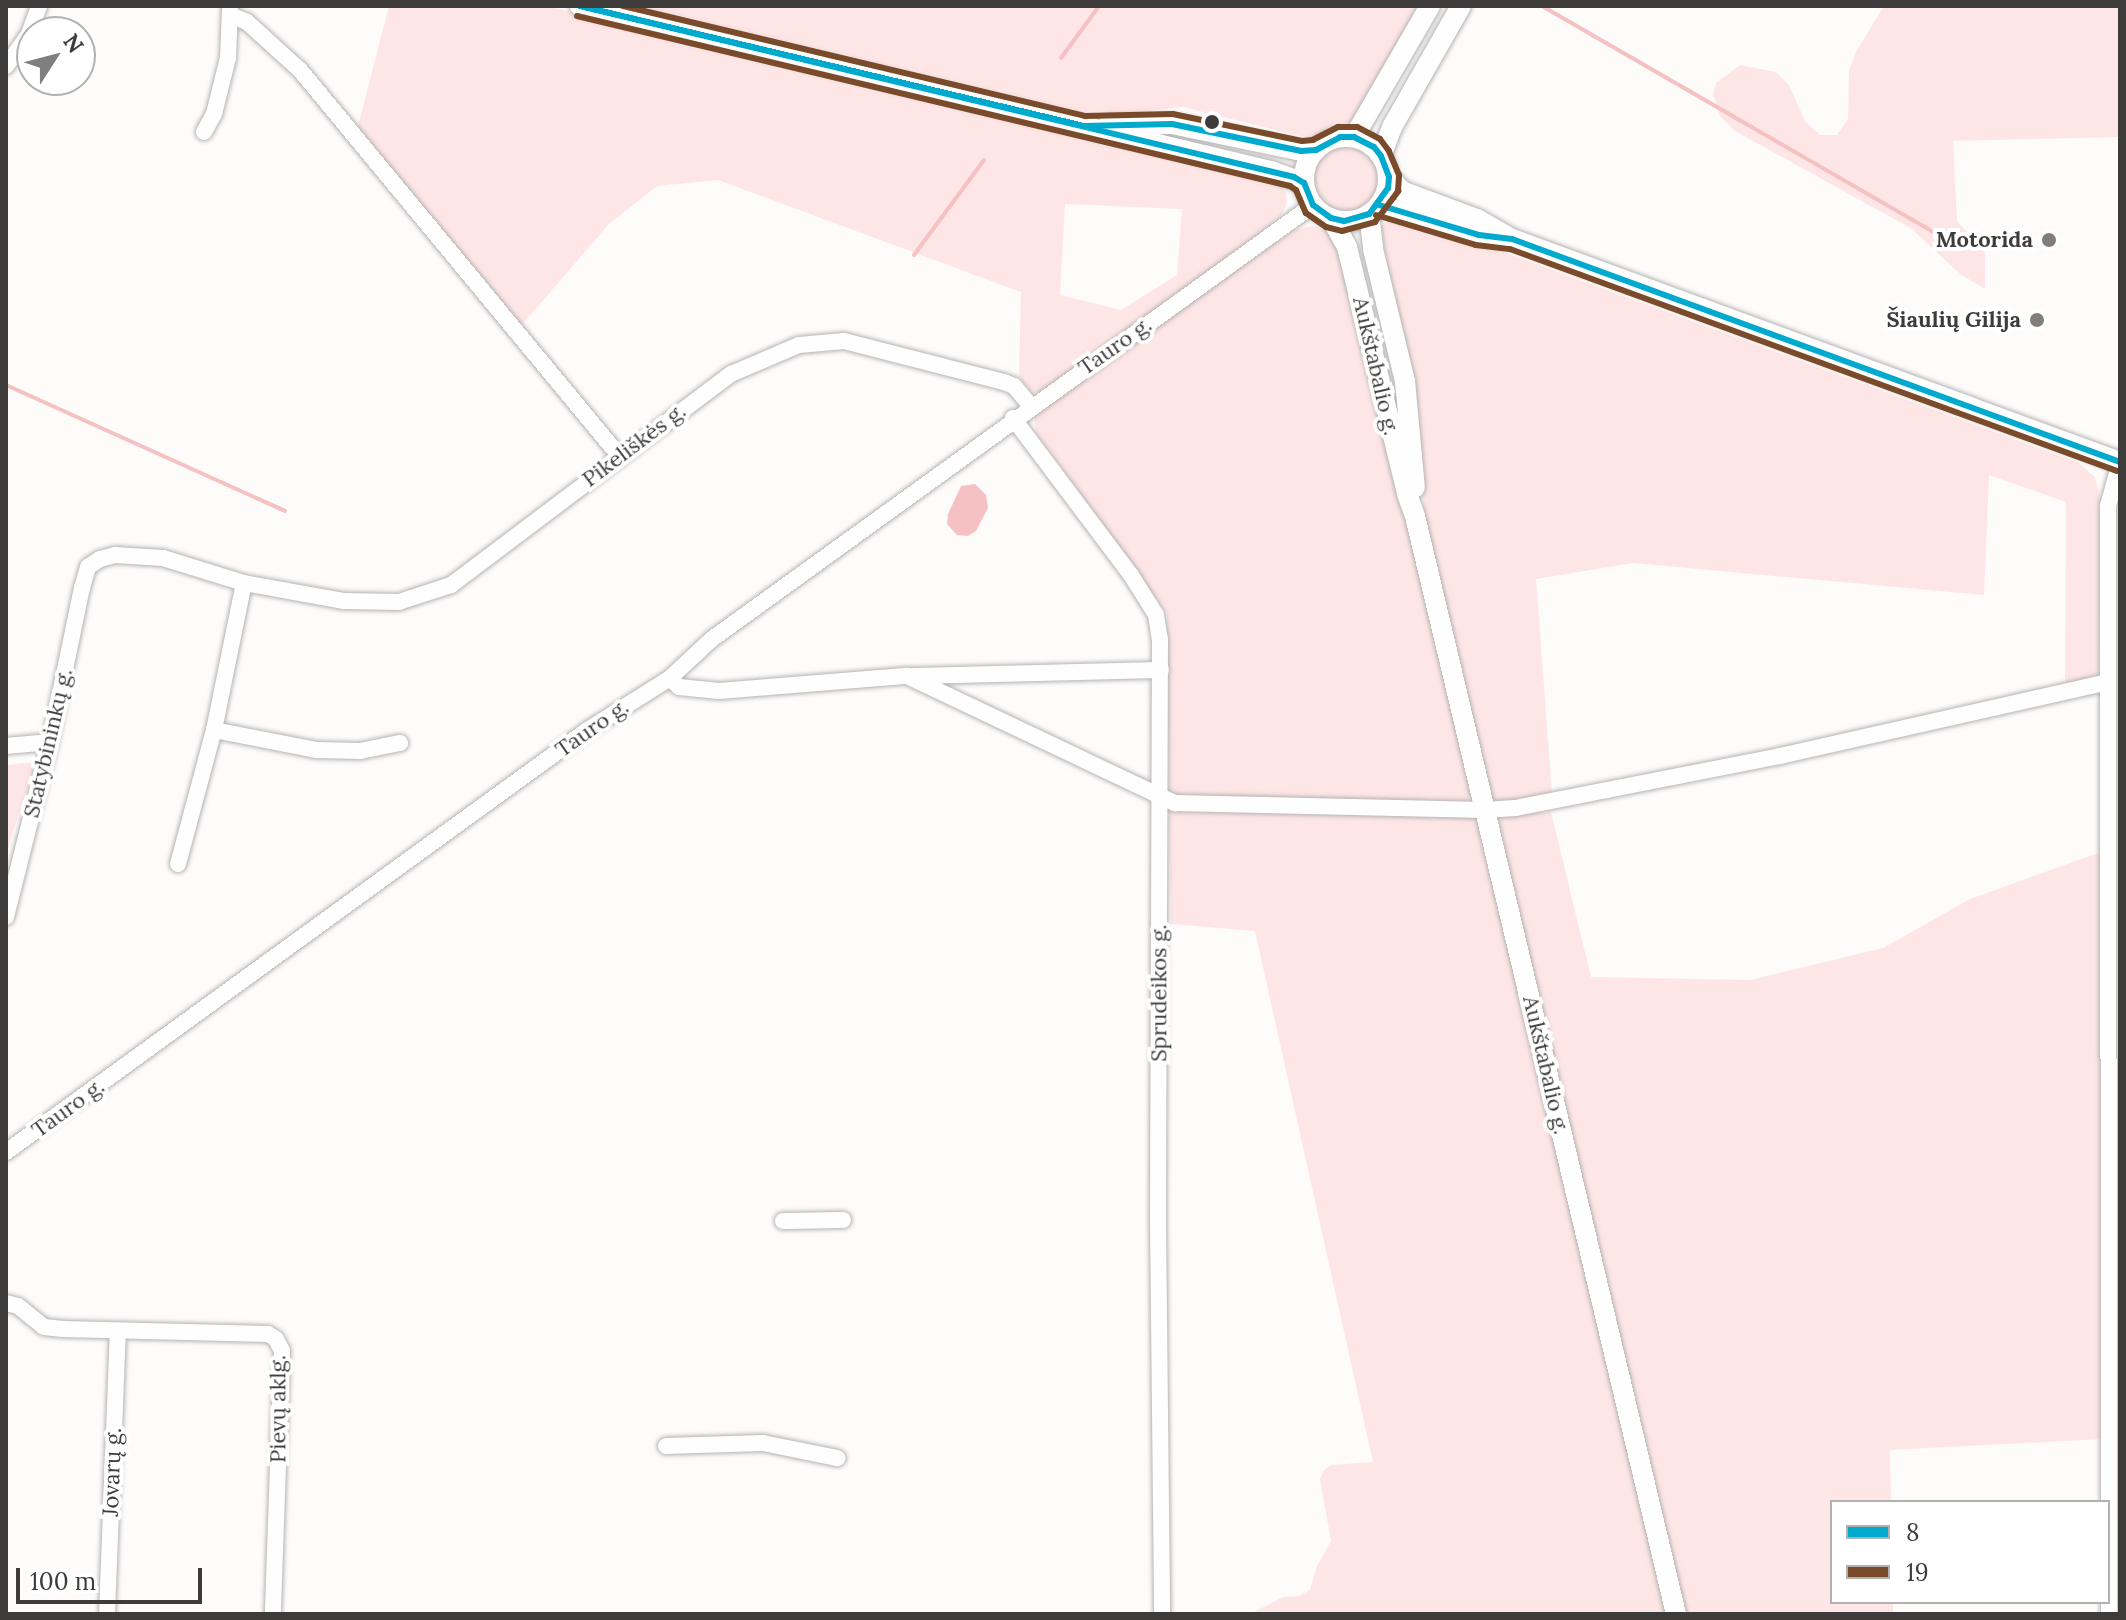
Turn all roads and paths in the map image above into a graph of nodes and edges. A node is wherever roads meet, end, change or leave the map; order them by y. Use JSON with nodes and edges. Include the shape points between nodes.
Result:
{"nodes":[{"id":1,"x":39,"y":6,"type":"edge"},
{"id":2,"x":580,"y":6,"type":"edge"},
{"id":3,"x":1430,"y":6,"type":"edge"},
{"id":4,"x":1461,"y":6,"type":"edge"},
{"id":5,"x":230,"y":10,"type":"edge"},
{"id":6,"x":6,"y":66,"type":"edge"},
{"id":7,"x":1084,"y":126,"type":"junction"},
{"id":8,"x":204,"y":132,"type":"dead end"},
{"id":9,"x":1354,"y":137,"type":"junction"},
{"id":10,"x":1316,"y":150,"type":"junction"},
{"id":11,"x":1381,"y":156,"type":"junction"},
{"id":12,"x":1389,"y":177,"type":"junction"},
{"id":13,"x":1304,"y":183,"type":"junction"},
{"id":14,"x":1313,"y":205,"type":"junction"},
{"id":15,"x":1374,"y":209,"type":"junction"},
{"id":16,"x":1331,"y":218,"type":"junction"},
{"id":17,"x":1512,"y":239,"type":"junction"},
{"id":18,"x":1030,"y":405,"type":"junction"},
{"id":19,"x":1013,"y":418,"type":"junction"},
{"id":20,"x":619,"y":455,"type":"junction"},
{"id":21,"x":2120,"y":462,"type":"edge"},
{"id":22,"x":1415,"y":516,"type":"junction"},
{"id":23,"x":88,"y":567,"type":"joint"},
{"id":24,"x":244,"y":583,"type":"junction"},
{"id":25,"x":1161,"y":670,"type":"junction"},
{"id":26,"x":907,"y":676,"type":"junction"},
{"id":27,"x":670,"y":678,"type":"junction"},
{"id":28,"x":2108,"y":682,"type":"junction"},
{"id":29,"x":214,"y":730,"type":"junction"},
{"id":30,"x":50,"y":742,"type":"junction"},
{"id":31,"x":400,"y":743,"type":"dead end"},
{"id":32,"x":6,"y":746,"type":"edge"},
{"id":33,"x":1159,"y":795,"type":"junction"},
{"id":34,"x":1485,"y":810,"type":"junction"},
{"id":35,"x":178,"y":864,"type":"dead end"},
{"id":36,"x":6,"y":917,"type":"edge"},
{"id":37,"x":6,"y":1152,"type":"edge"},
{"id":38,"x":843,"y":1220,"type":"dead end"},
{"id":39,"x":783,"y":1221,"type":"dead end"},
{"id":40,"x":6,"y":1303,"type":"edge"},
{"id":41,"x":118,"y":1331,"type":"junction"},
{"id":42,"x":666,"y":1446,"type":"dead end"},
{"id":43,"x":837,"y":1458,"type":"dead end"},
{"id":44,"x":2109,"y":1500,"type":"edge"},
{"id":45,"x":107,"y":1614,"type":"edge"},
{"id":46,"x":273,"y":1614,"type":"edge"},
{"id":47,"x":1162,"y":1614,"type":"edge"},
{"id":48,"x":1676,"y":1614,"type":"edge"}],
"edges":[{"from":1,"to":6,"type":"street","via":[[29,34]]},
{"from":2,"to":7,"type":"main road"},
{"from":3,"to":9,"type":"main road"},
{"from":4,"to":11,"type":"main road"},
{"from":5,"to":8,"type":"street","via":[[228,58]]},
{"from":5,"to":20,"type":"street","via":[[300,70]]},
{"from":7,"to":10,"type":"main road","via":[[1172,124]]},
{"from":7,"to":13,"type":"main road"},
{"from":9,"to":10,"type":"main road","via":[[1340,137]]},
{"from":9,"to":11,"type":"main road"},
{"from":10,"to":13,"type":"main road"},
{"from":11,"to":12,"type":"main road"},
{"from":12,"to":15,"type":"main road"},
{"from":12,"to":17,"type":"main road","via":[[1402,191],[1487,223]]},
{"from":13,"to":14,"type":"main road"},
{"from":14,"to":16,"type":"main road"},
{"from":14,"to":18,"type":"street","name":"Tauro g."},
{"from":15,"to":16,"type":"main road","via":[[1344,221]]},
{"from":15,"to":17,"type":"main road"},
{"from":15,"to":22,"type":"main road","name":"Aukštabalio g.","via":[[1373,249],[1405,381]]},
{"from":16,"to":22,"type":"main road","name":"Aukštabalio g.","via":[[1347,247]]},
{"from":17,"to":21,"type":"main road"},
{"from":18,"to":19,"type":"street","name":"Tauro g."},
{"from":18,"to":20,"type":"street","name":"Pikeliškės g.","via":[[1004,382],[844,341],[799,345],[731,374]]},
{"from":19,"to":25,"type":"street","name":"Sprudeikos g.","via":[[1156,615]]},
{"from":19,"to":27,"type":"street","name":"Tauro g.","via":[[712,639]]},
{"from":20,"to":24,"type":"street","name":"Pikeliškės g.","via":[[451,585],[399,602],[344,601]]},
{"from":21,"to":28,"type":"street","via":[[2108,506]]},
{"from":22,"to":34,"type":"main road","name":"Aukštabalio g."},
{"from":23,"to":24,"type":"street","name":"Pikeliškės g.","via":[[115,555],[163,558]]},
{"from":23,"to":30,"type":"street","name":"Statybininkų g."},
{"from":24,"to":29,"type":"street"},
{"from":25,"to":26,"type":"street"},
{"from":25,"to":33,"type":"street","name":"Sprudeikos g."},
{"from":26,"to":27,"type":"street","via":[[719,691],[679,687]]},
{"from":26,"to":33,"type":"street"},
{"from":27,"to":37,"type":"street","name":"Tauro g.","via":[[586,731]]},
{"from":28,"to":34,"type":"street","via":[[1780,756]]},
{"from":28,"to":44,"type":"street"},
{"from":29,"to":31,"type":"street","via":[[317,750],[360,751]]},
{"from":29,"to":35,"type":"street"},
{"from":30,"to":32,"type":"street"},
{"from":30,"to":36,"type":"street","name":"Statybininkų g."},
{"from":33,"to":34,"type":"street","via":[[1175,803]]},
{"from":33,"to":47,"type":"street","name":"Sprudeikos g."},
{"from":34,"to":48,"type":"main road","name":"Aukštabalio g."},
{"from":38,"to":39,"type":"street"},
{"from":40,"to":41,"type":"street","name":"Pievų aklg.","via":[[44,1327]]},
{"from":41,"to":45,"type":"street","name":"Jovarų g."},
{"from":41,"to":46,"type":"street","name":"Pievų aklg.","via":[[268,1334],[276,1339],[282,1351]]},
{"from":42,"to":43,"type":"street","via":[[763,1443]]}]}
